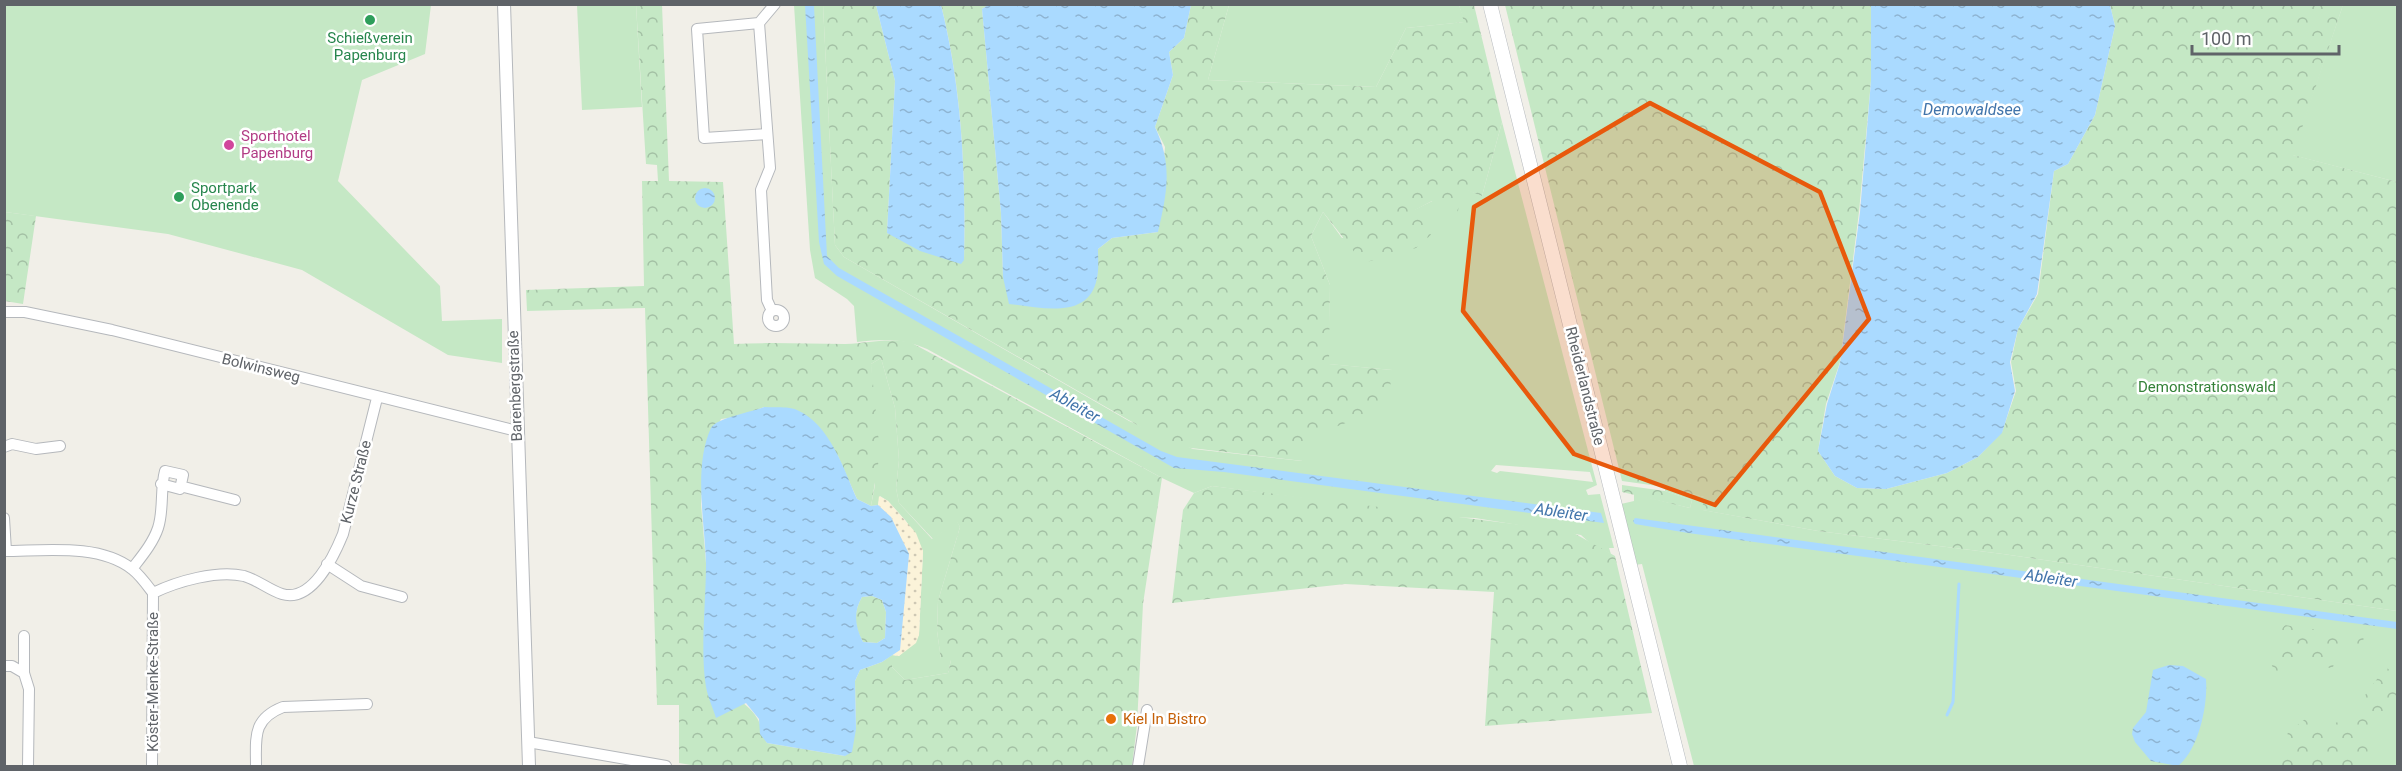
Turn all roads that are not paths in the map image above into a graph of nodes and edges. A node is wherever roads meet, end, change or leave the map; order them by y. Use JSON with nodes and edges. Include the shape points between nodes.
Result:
{"nodes":[{"id":1,"x":504,"y":4,"type":"edge"},
{"id":2,"x":775,"y":4,"type":"edge"},
{"id":3,"x":1490,"y":4,"type":"edge"},
{"id":4,"x":759,"y":23,"type":"junction"},
{"id":5,"x":767,"y":134,"type":"junction"},
{"id":6,"x":772,"y":311,"type":"dead end"},
{"id":7,"x":4,"y":312,"type":"edge"},
{"id":8,"x":377,"y":398,"type":"junction"},
{"id":9,"x":517,"y":431,"type":"junction"},
{"id":10,"x":60,"y":446,"type":"dead end"},
{"id":11,"x":4,"y":447,"type":"edge"},
{"id":12,"x":235,"y":500,"type":"dead end"},
{"id":13,"x":4,"y":518,"type":"edge"},
{"id":14,"x":5,"y":551,"type":"edge"},
{"id":15,"x":327,"y":564,"type":"junction"},
{"id":16,"x":132,"y":569,"type":"junction"},
{"id":17,"x":153,"y":593,"type":"junction"},
{"id":18,"x":402,"y":597,"type":"dead end"},
{"id":19,"x":24,"y":636,"type":"dead end"},
{"id":20,"x":4,"y":666,"type":"edge"},
{"id":21,"x":24,"y":673,"type":"junction"},
{"id":22,"x":367,"y":704,"type":"dead end"},
{"id":23,"x":1147,"y":710,"type":"dead end"},
{"id":24,"x":528,"y":742,"type":"junction"},
{"id":25,"x":28,"y":766,"type":"edge"},
{"id":26,"x":152,"y":766,"type":"edge"},
{"id":27,"x":256,"y":766,"type":"edge"},
{"id":28,"x":529,"y":766,"type":"edge"},
{"id":29,"x":666,"y":766,"type":"edge"},
{"id":30,"x":1138,"y":766,"type":"edge"},
{"id":31,"x":1680,"y":766,"type":"edge"}],
"edges":[{"from":1,"to":9,"type":"street","name":"Barenbergstraße"},
{"from":2,"to":4,"type":"street"},
{"from":3,"to":31,"type":"main road","name":"Rheiderlandstraße"},
{"from":4,"to":5,"type":"street"},
{"from":4,"to":5,"type":"street","via":[[698,29],[704,138]]},
{"from":5,"to":6,"type":"street","via":[[770,168],[761,190],[767,300]]},
{"from":7,"to":8,"type":"street","name":"Bolwinsweg","via":[[26,312],[112,330]]},
{"from":8,"to":9,"type":"street","name":"Bolwinsweg"},
{"from":8,"to":15,"type":"street","name":"Kurze Straße","via":[[344,534]]},
{"from":9,"to":24,"type":"street","name":"Barenbergstraße"},
{"from":10,"to":11,"type":"street"},
{"from":12,"to":16,"type":"street","via":[[180,486],[183,475],[165,471],[159,526]]},
{"from":13,"to":14,"type":"street","name":"Köster-Menke-Straße"},
{"from":14,"to":16,"type":"street","name":"Köster-Menke-Straße","via":[[89,552],[115,559]]},
{"from":15,"to":17,"type":"street","name":"Kurze Straße","via":[[307,591],[297,595],[285,595],[231,575],[170,585]]},
{"from":15,"to":18,"type":"street","via":[[361,586]]},
{"from":16,"to":17,"type":"street","name":"Köster-Menke-Straße"},
{"from":17,"to":26,"type":"street","name":"Köster-Menke-Straße"},
{"from":19,"to":21,"type":"street"},
{"from":20,"to":21,"type":"street"},
{"from":21,"to":25,"type":"street","via":[[29,689]]},
{"from":22,"to":27,"type":"street","via":[[283,707],[273,711],[256,732]]},
{"from":23,"to":30,"type":"street"},
{"from":24,"to":28,"type":"street","name":"Barenbergstraße"},
{"from":24,"to":29,"type":"street"}]}
